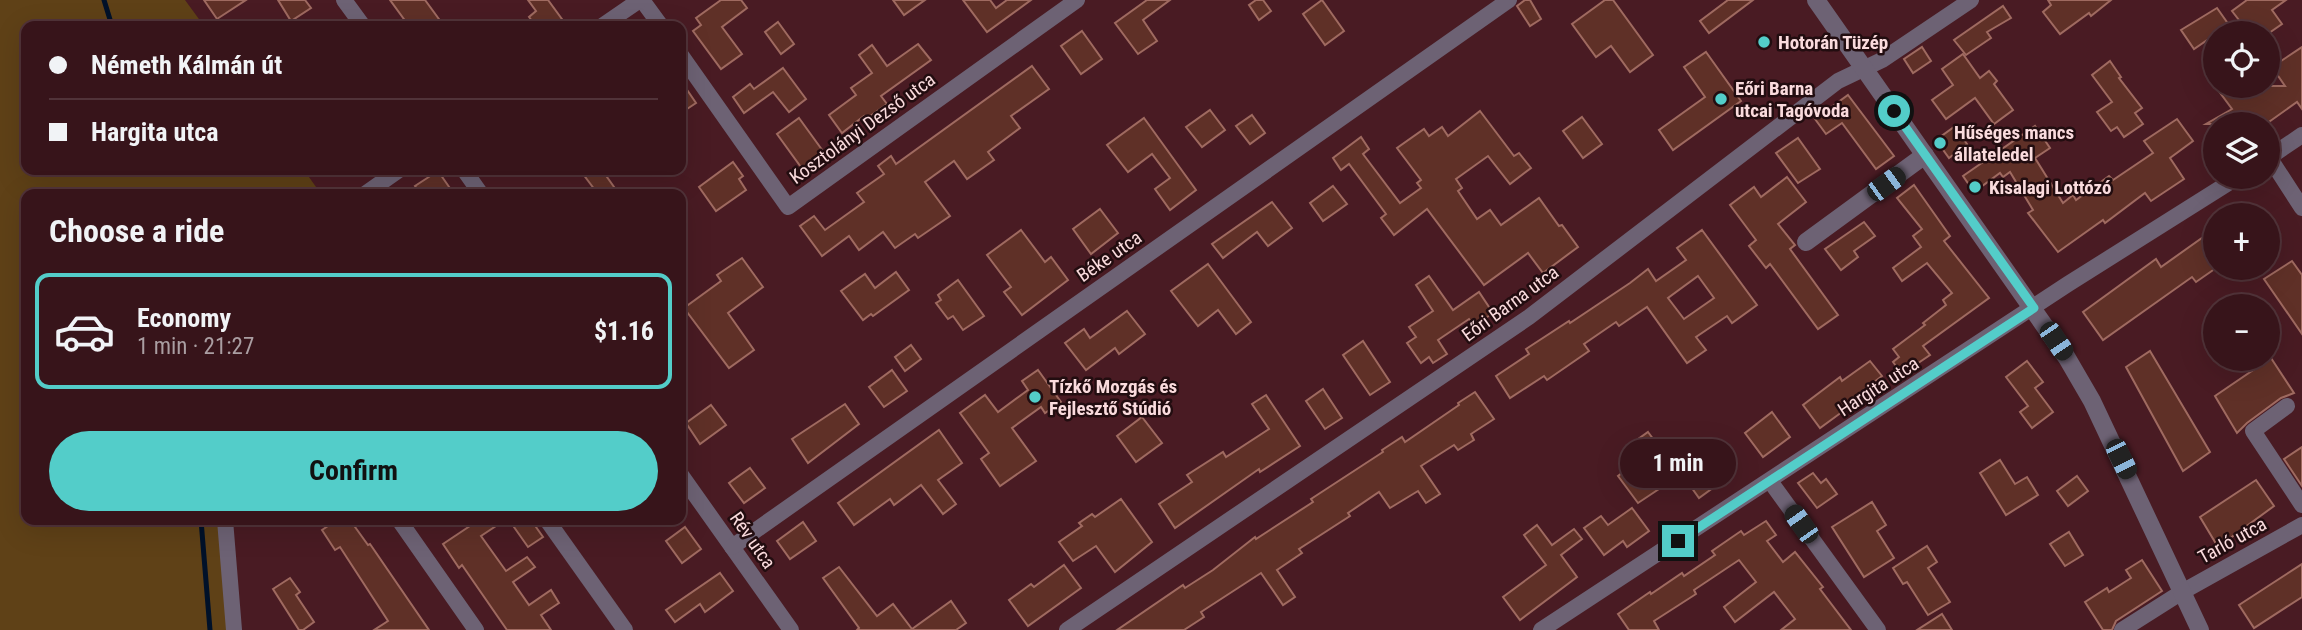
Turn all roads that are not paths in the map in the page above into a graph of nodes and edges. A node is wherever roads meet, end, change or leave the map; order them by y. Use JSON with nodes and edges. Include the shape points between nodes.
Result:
{"nodes":[{"id":1,"x":344,"y":0,"type":"edge"},
{"id":2,"x":641,"y":0,"type":"edge"},
{"id":3,"x":1077,"y":0,"type":"edge"},
{"id":4,"x":1509,"y":0,"type":"edge"},
{"id":5,"x":1816,"y":0,"type":"edge"},
{"id":6,"x":1971,"y":0,"type":"edge"},
{"id":7,"x":359,"y":21,"type":"edge"},
{"id":8,"x":610,"y":21,"type":"edge"},
{"id":9,"x":657,"y":21,"type":"edge"},
{"id":10,"x":686,"y":62,"type":"edge"},
{"id":11,"x":1863,"y":67,"type":"junction"},
{"id":12,"x":2302,"y":135,"type":"edge"},
{"id":13,"x":2280,"y":150,"type":"edge"},
{"id":14,"x":1925,"y":155,"type":"junction"},
{"id":15,"x":2280,"y":174,"type":"edge"},
{"id":16,"x":392,"y":175,"type":"edge"},
{"id":17,"x":372,"y":189,"type":"edge"},
{"id":18,"x":2219,"y":189,"type":"edge"},
{"id":19,"x":2302,"y":208,"type":"edge"},
{"id":20,"x":1806,"y":242,"type":"dead end"},
{"id":21,"x":2034,"y":308,"type":"junction"},
{"id":22,"x":2287,"y":406,"type":"dead end"},
{"id":23,"x":1770,"y":481,"type":"junction"},
{"id":24,"x":686,"y":482,"type":"edge"},
{"id":25,"x":2302,"y":505,"type":"edge"},
{"id":26,"x":225,"y":525,"type":"edge"},
{"id":27,"x":402,"y":525,"type":"edge"},
{"id":28,"x":551,"y":525,"type":"edge"},
{"id":29,"x":2302,"y":525,"type":"edge"},
{"id":30,"x":732,"y":547,"type":"junction"},
{"id":31,"x":2182,"y":592,"type":"junction"},
{"id":32,"x":234,"y":630,"type":"edge"},
{"id":33,"x":476,"y":630,"type":"edge"},
{"id":34,"x":625,"y":630,"type":"edge"},
{"id":35,"x":791,"y":630,"type":"edge"},
{"id":36,"x":1067,"y":630,"type":"edge"},
{"id":37,"x":1541,"y":630,"type":"edge"},
{"id":38,"x":1878,"y":630,"type":"edge"},
{"id":39,"x":2122,"y":630,"type":"edge"},
{"id":40,"x":2200,"y":630,"type":"edge"}],
"edges":[{"from":1,"to":7,"type":"street"},
{"from":2,"to":8,"type":"street"},
{"from":2,"to":9,"type":"street"},
{"from":3,"to":10,"type":"street","name":"Kosztolányi Dezső utca","via":[[788,207]]},
{"from":4,"to":30,"type":"street","name":"Béke utca"},
{"from":5,"to":11,"type":"street"},
{"from":6,"to":11,"type":"street","name":"Eőri Barna utca","via":[[1882,60]]},
{"from":11,"to":14,"type":"street"},
{"from":11,"to":36,"type":"street","name":"Eőri Barna utca","via":[[1838,80],[1529,317]]},
{"from":12,"to":13,"type":"street"},
{"from":14,"to":20,"type":"street"},
{"from":14,"to":21,"type":"street"},
{"from":15,"to":19,"type":"street"},
{"from":16,"to":17,"type":"street"},
{"from":18,"to":21,"type":"street","name":"Hargita utca"},
{"from":21,"to":23,"type":"street","name":"Hargita utca"},
{"from":21,"to":31,"type":"street","via":[[2092,401]]},
{"from":22,"to":25,"type":"street","via":[[2253,431]]},
{"from":23,"to":37,"type":"street","name":"Hargita utca"},
{"from":23,"to":38,"type":"street"},
{"from":24,"to":30,"type":"street","name":"Rév utca"},
{"from":26,"to":32,"type":"street"},
{"from":27,"to":33,"type":"street"},
{"from":28,"to":34,"type":"street"},
{"from":29,"to":31,"type":"street","name":"Tarló utca"},
{"from":30,"to":35,"type":"street","name":"Rév utca"},
{"from":31,"to":39,"type":"street","name":"Tarló utca"},
{"from":31,"to":40,"type":"street"}]}
